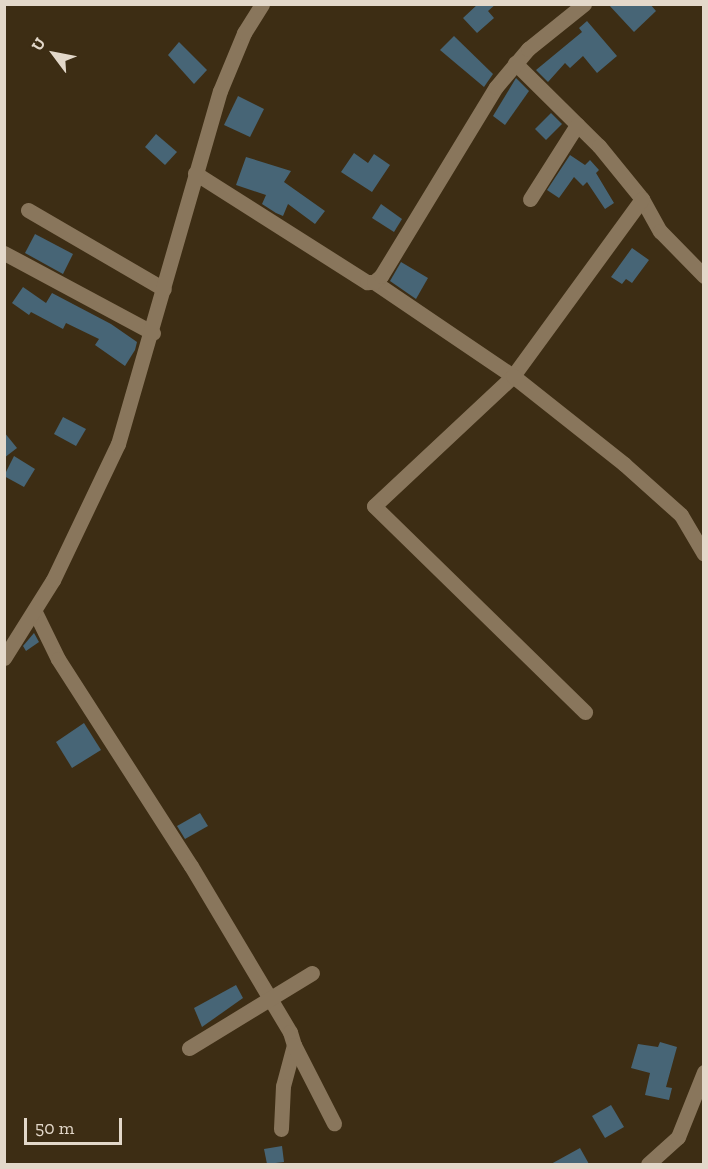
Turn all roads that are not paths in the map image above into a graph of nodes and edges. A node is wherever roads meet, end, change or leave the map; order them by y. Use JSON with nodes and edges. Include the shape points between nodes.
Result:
{"nodes":[{"id":1,"x":262,"y":4,"type":"edge"},
{"id":2,"x":584,"y":4,"type":"edge"},
{"id":3,"x":515,"y":63,"type":"junction"},
{"id":4,"x":577,"y":125,"type":"junction"},
{"id":5,"x":195,"y":173,"type":"junction"},
{"id":6,"x":530,"y":199,"type":"dead end"},
{"id":7,"x":642,"y":199,"type":"junction"},
{"id":8,"x":28,"y":210,"type":"dead end"},
{"id":9,"x":4,"y":253,"type":"edge"},
{"id":10,"x":704,"y":276,"type":"edge"},
{"id":11,"x":374,"y":282,"type":"junction"},
{"id":12,"x":164,"y":289,"type":"junction"},
{"id":13,"x":153,"y":333,"type":"junction"},
{"id":14,"x":513,"y":376,"type":"junction"},
{"id":15,"x":704,"y":554,"type":"edge"},
{"id":16,"x":35,"y":612,"type":"junction"},
{"id":17,"x":4,"y":658,"type":"edge"},
{"id":18,"x":585,"y":712,"type":"dead end"},
{"id":19,"x":312,"y":973,"type":"dead end"},
{"id":20,"x":271,"y":1000,"type":"junction"},
{"id":21,"x":294,"y":1045,"type":"junction"},
{"id":22,"x":189,"y":1048,"type":"dead end"},
{"id":23,"x":704,"y":1072,"type":"edge"},
{"id":24,"x":334,"y":1123,"type":"dead end"},
{"id":25,"x":281,"y":1129,"type":"dead end"},
{"id":26,"x":648,"y":1164,"type":"edge"}],
"edges":[{"from":1,"to":5,"type":"street","via":[[244,33],[220,91]]},
{"from":2,"to":3,"type":"street"},
{"from":3,"to":4,"type":"street"},
{"from":3,"to":11,"type":"street"},
{"from":4,"to":6,"type":"street"},
{"from":4,"to":7,"type":"street"},
{"from":5,"to":11,"type":"street","via":[[367,282]]},
{"from":5,"to":12,"type":"street"},
{"from":7,"to":10,"type":"street","via":[[660,231]]},
{"from":7,"to":14,"type":"street"},
{"from":8,"to":12,"type":"street"},
{"from":9,"to":13,"type":"street"},
{"from":11,"to":14,"type":"street"},
{"from":12,"to":13,"type":"street"},
{"from":13,"to":16,"type":"street","via":[[118,444]]},
{"from":14,"to":15,"type":"street","via":[[681,515]]},
{"from":14,"to":18,"type":"street","via":[[375,506]]},
{"from":16,"to":17,"type":"street"},
{"from":16,"to":20,"type":"street","via":[[58,658]]},
{"from":19,"to":20,"type":"street"},
{"from":20,"to":21,"type":"street"},
{"from":20,"to":22,"type":"street"},
{"from":21,"to":24,"type":"street"},
{"from":21,"to":25,"type":"street","via":[[283,1086]]},
{"from":23,"to":26,"type":"street","via":[[678,1137]]}]}
